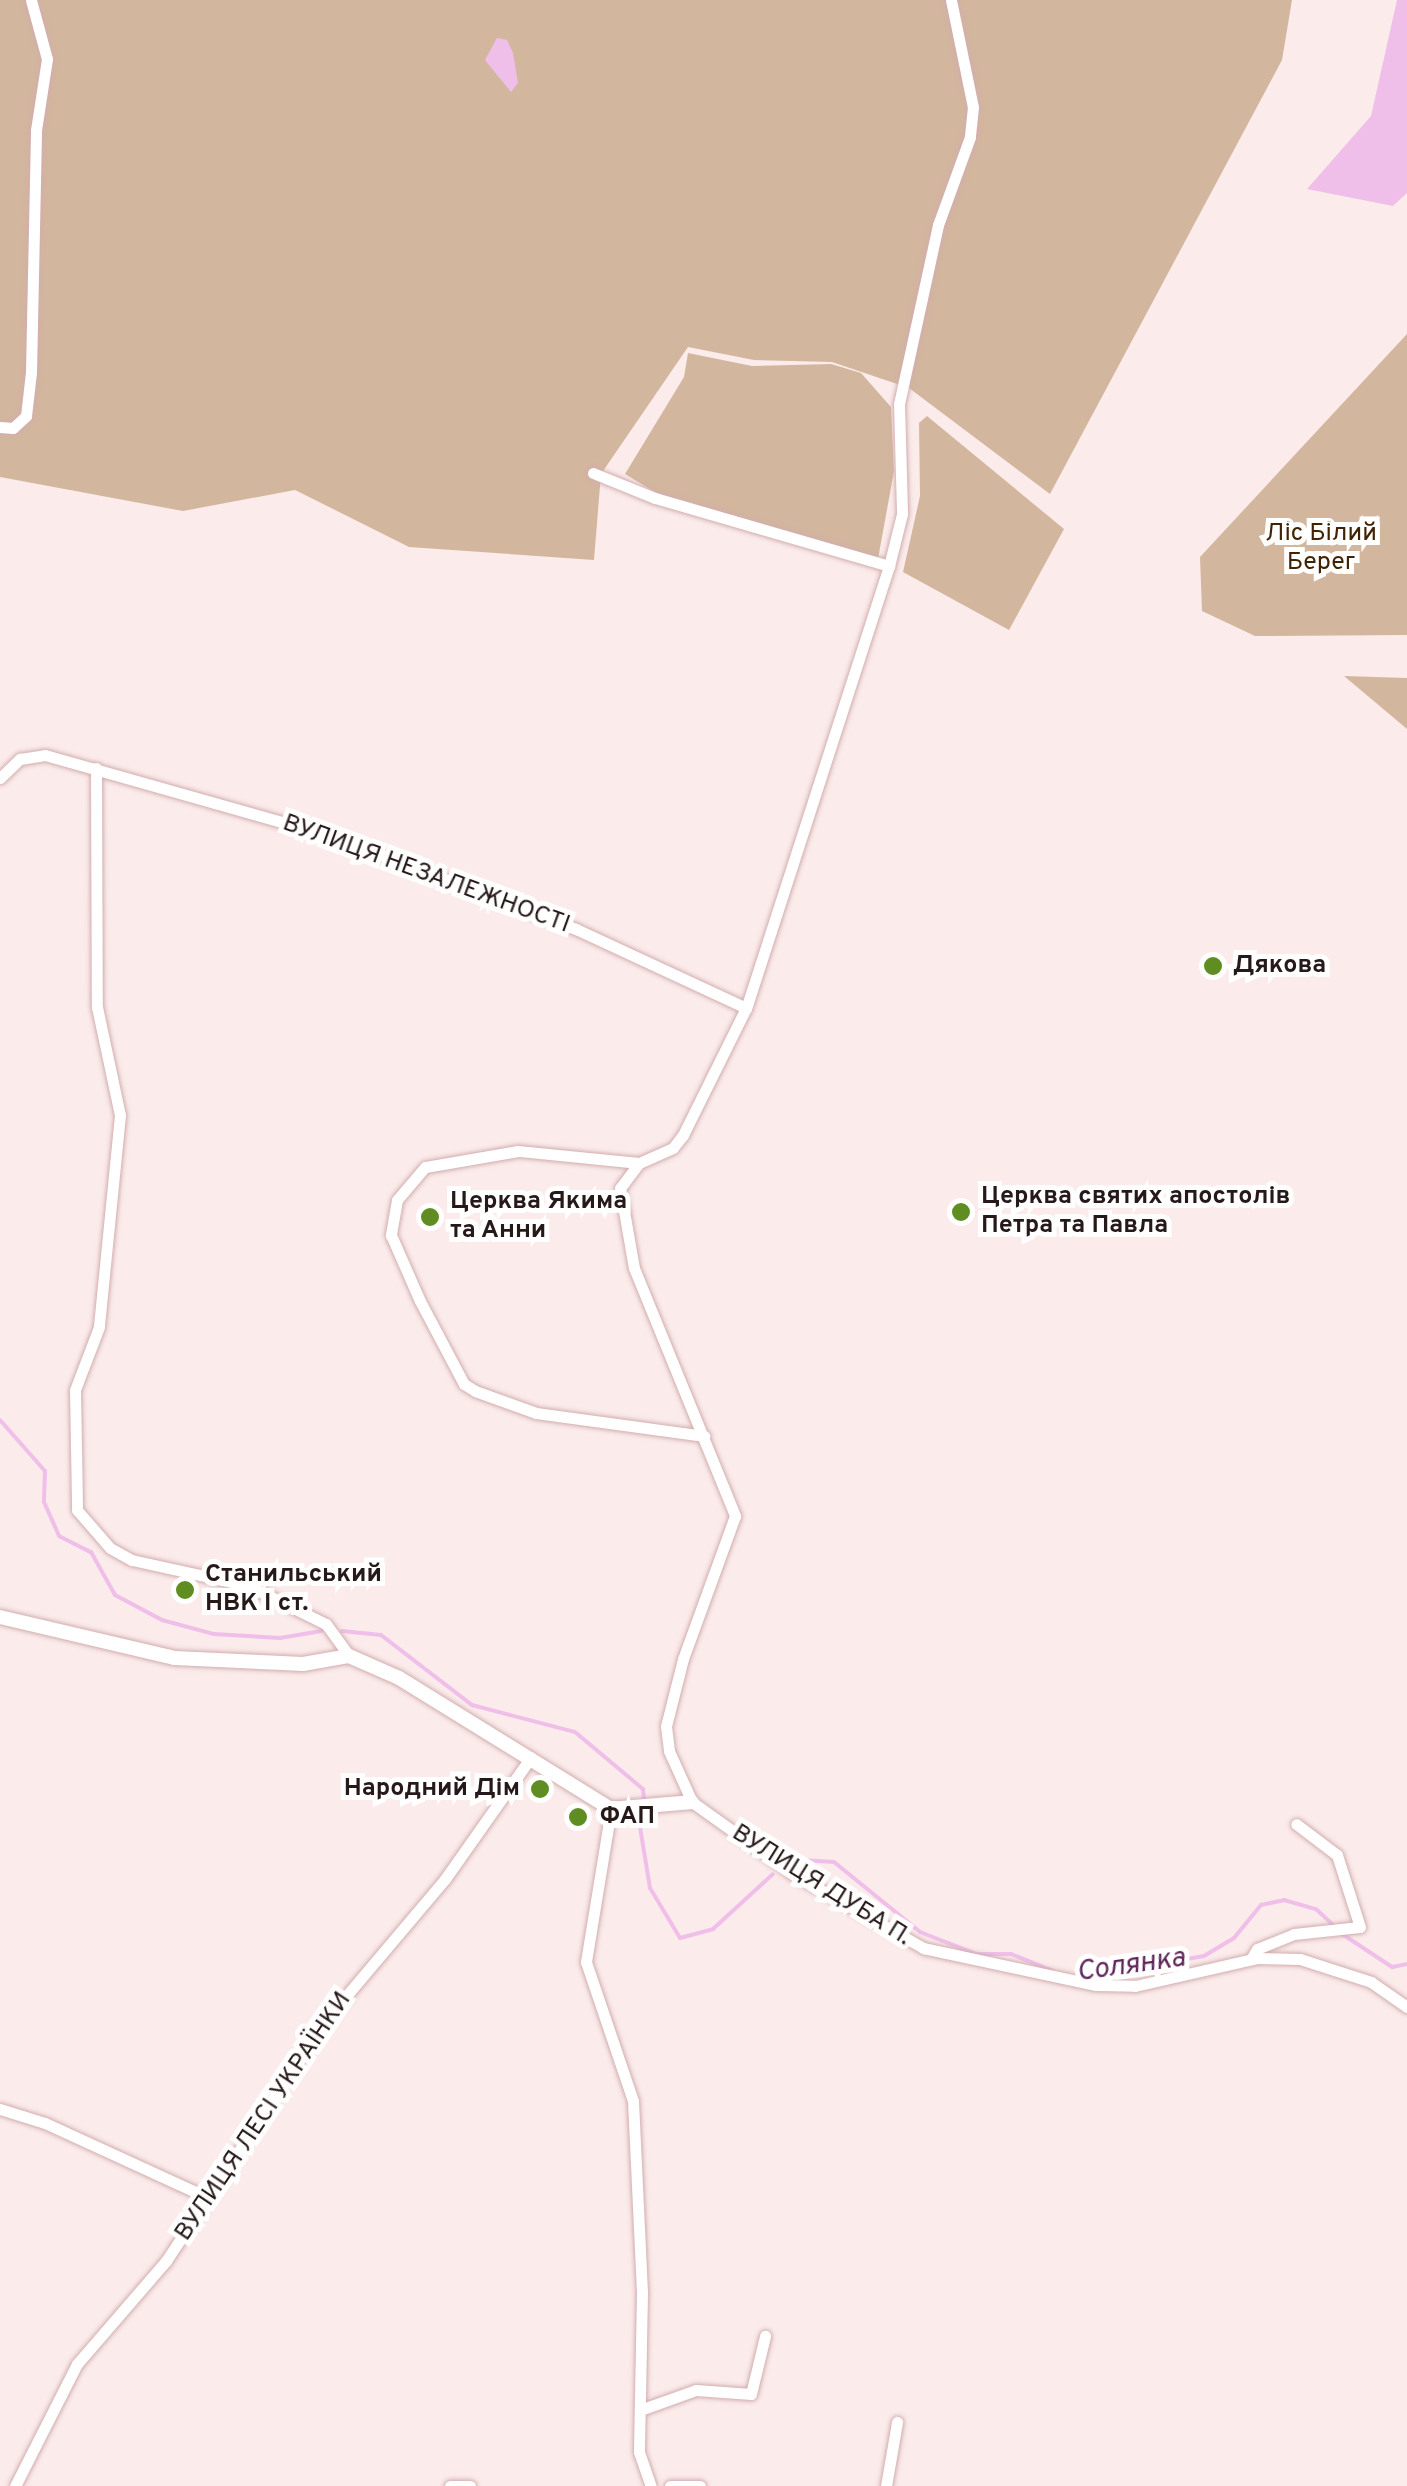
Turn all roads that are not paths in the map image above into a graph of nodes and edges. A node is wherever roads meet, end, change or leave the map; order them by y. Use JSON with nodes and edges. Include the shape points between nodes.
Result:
{"nodes":[{"id":1,"x":31,"y":0,"type":"edge"},
{"id":2,"x":952,"y":0,"type":"edge"},
{"id":3,"x":0,"y":428,"type":"edge"},
{"id":4,"x":593,"y":473,"type":"dead end"},
{"id":5,"x":890,"y":566,"type":"junction"},
{"id":6,"x":96,"y":768,"type":"junction"},
{"id":7,"x":0,"y":778,"type":"edge"},
{"id":8,"x":746,"y":1008,"type":"junction"},
{"id":9,"x":639,"y":1163,"type":"junction"},
{"id":10,"x":704,"y":1436,"type":"junction"},
{"id":11,"x":0,"y":1617,"type":"edge"},
{"id":12,"x":349,"y":1656,"type":"junction"},
{"id":13,"x":530,"y":1757,"type":"junction"},
{"id":14,"x":692,"y":1802,"type":"junction"},
{"id":15,"x":611,"y":1809,"type":"junction"},
{"id":16,"x":1296,"y":1824,"type":"dead end"},
{"id":17,"x":1250,"y":1960,"type":"junction"},
{"id":18,"x":1407,"y":2007,"type":"edge"},
{"id":19,"x":0,"y":2109,"type":"edge"},
{"id":20,"x":210,"y":2198,"type":"junction"},
{"id":21,"x":765,"y":2336,"type":"dead end"},
{"id":22,"x":640,"y":2410,"type":"junction"},
{"id":23,"x":898,"y":2422,"type":"dead end"},
{"id":24,"x":15,"y":2486,"type":"edge"},
{"id":25,"x":450,"y":2486,"type":"edge"},
{"id":26,"x":470,"y":2486,"type":"edge"},
{"id":27,"x":651,"y":2486,"type":"edge"},
{"id":28,"x":670,"y":2486,"type":"edge"},
{"id":29,"x":700,"y":2486,"type":"edge"},
{"id":30,"x":886,"y":2486,"type":"edge"}],
"edges":[{"from":1,"to":3,"type":"street","via":[[47,59],[36,130],[31,372],[26,416],[14,428]]},
{"from":2,"to":5,"type":"street","via":[[972,122],[938,225],[899,404],[902,514]]},
{"from":4,"to":5,"type":"street","via":[[655,498]]},
{"from":5,"to":8,"type":"street"},
{"from":6,"to":7,"type":"street","name":"ВУЛИЦЯ НЕЗАЛЕЖНОСТІ","via":[[33,755]]},
{"from":6,"to":8,"type":"street","name":"ВУЛИЦЯ НЕЗАЛЕЖНОСТІ","via":[[332,836],[576,929]]},
{"from":6,"to":12,"type":"street","via":[[97,1007],[120,1116],[100,1327],[75,1390],[77,1510],[110,1548],[132,1560],[248,1586],[326,1624]]},
{"from":8,"to":9,"type":"street","via":[[683,1134],[673,1148]]},
{"from":9,"to":10,"type":"street","via":[[620,1188],[623,1221],[659,1334]]},
{"from":9,"to":10,"type":"street","via":[[518,1151],[425,1167],[397,1200],[394,1246],[464,1384],[475,1391],[536,1413]]},
{"from":10,"to":14,"type":"street","via":[[735,1516],[682,1659],[666,1726]]},
{"from":11,"to":12,"type":"street","via":[[175,1658],[303,1664]]},
{"from":12,"to":13,"type":"street","via":[[399,1678]]},
{"from":13,"to":15,"type":"street"},
{"from":13,"to":20,"type":"street","name":"ВУЛИЦЯ ЛЕСІ УКРАЇНКИ","via":[[445,1879],[324,2021]]},
{"from":14,"to":15,"type":"street"},
{"from":14,"to":17,"type":"street","name":"ВУЛИЦЯ ДУБА П.","via":[[793,1874],[922,1948],[1096,1985],[1134,1986]]},
{"from":15,"to":22,"type":"street","via":[[586,1962],[633,2101]]},
{"from":16,"to":17,"type":"street","name":"ВУЛИЦЯ ДУБА П.","via":[[1322,1838],[1348,1877],[1361,1923],[1347,1931],[1284,1937]]},
{"from":17,"to":18,"type":"street","name":"ВУЛИЦЯ ДУБА П.","via":[[1330,1966]]},
{"from":19,"to":20,"type":"street","via":[[46,2122]]},
{"from":20,"to":24,"type":"street","name":"ВУЛИЦЯ ЛЕСІ УКРАЇНКИ","via":[[64,2382]]},
{"from":21,"to":22,"type":"street","via":[[751,2394],[696,2390]]},
{"from":22,"to":27,"type":"street","via":[[639,2452]]},
{"from":23,"to":30,"type":"street"},
{"from":25,"to":26,"type":"street"},
{"from":28,"to":29,"type":"street"}]}
